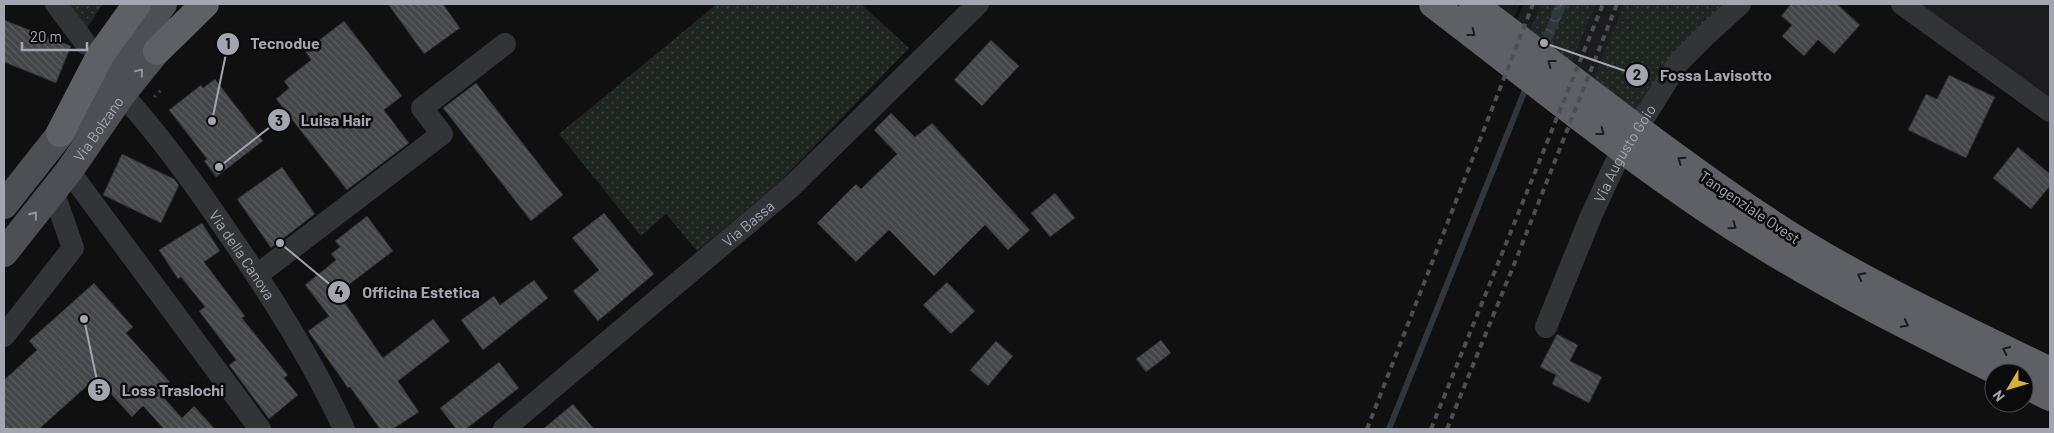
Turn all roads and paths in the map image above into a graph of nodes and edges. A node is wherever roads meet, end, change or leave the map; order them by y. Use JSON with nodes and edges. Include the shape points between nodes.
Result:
{"nodes":[{"id":1,"x":56,"y":4,"type":"edge"},
{"id":2,"x":137,"y":4,"type":"edge"},
{"id":3,"x":162,"y":4,"type":"edge"},
{"id":4,"x":195,"y":4,"type":"edge"},
{"id":5,"x":205,"y":4,"type":"edge"},
{"id":6,"x":978,"y":4,"type":"edge"},
{"id":7,"x":1433,"y":4,"type":"edge"},
{"id":8,"x":1473,"y":4,"type":"edge"},
{"id":9,"x":1740,"y":4,"type":"edge"},
{"id":10,"x":1902,"y":4,"type":"edge"},
{"id":11,"x":86,"y":44,"type":"dead end"},
{"id":12,"x":505,"y":44,"type":"dead end"},
{"id":13,"x":157,"y":51,"type":"junction"},
{"id":14,"x":130,"y":103,"type":"junction"},
{"id":15,"x":2050,"y":111,"type":"edge"},
{"id":16,"x":60,"y":133,"type":"junction"},
{"id":17,"x":61,"y":181,"type":"junction"},
{"id":18,"x":4,"y":206,"type":"edge"},
{"id":19,"x":4,"y":253,"type":"edge"},
{"id":20,"x":258,"y":275,"type":"junction"},
{"id":21,"x":1546,"y":327,"type":"dead end"},
{"id":22,"x":4,"y":336,"type":"edge"},
{"id":23,"x":1984,"y":364,"type":"edge"},
{"id":24,"x":2050,"y":371,"type":"edge"},
{"id":25,"x":2034,"y":389,"type":"edge"},
{"id":26,"x":2050,"y":397,"type":"edge"},
{"id":27,"x":260,"y":429,"type":"edge"},
{"id":28,"x":344,"y":429,"type":"edge"},
{"id":29,"x":504,"y":429,"type":"edge"}],
"edges":[{"from":1,"to":11,"type":"street"},
{"from":2,"to":16,"type":"highway","via":[[101,54]]},
{"from":3,"to":16,"type":"main road","name":"Via Bolzano"},
{"from":4,"to":13,"type":"main road","name":"Via Bolzano"},
{"from":5,"to":13,"type":"highway"},
{"from":6,"to":29,"type":"street","name":"Via Bassa","via":[[791,187]]},
{"from":7,"to":23,"type":"highway","name":"Tangenziale Ovest","one_way":true,"via":[[1648,168],[1749,237],[1845,293]]},
{"from":24,"to":8,"type":"highway","name":"Tangenziale Ovest","one_way":true,"via":[[1858,275],[1764,218],[1660,146]]},
{"from":9,"to":21,"type":"street","name":"Via Augusto Goio","via":[[1679,62],[1620,155],[1591,216]]},
{"from":10,"to":15,"type":"street"},
{"from":12,"to":20,"type":"street","via":[[422,108],[442,134]]},
{"from":14,"to":13,"type":"main road","name":"Via Bolzano","one_way":true},
{"from":14,"to":17,"type":"main road","name":"Via Bolzano"},
{"from":14,"to":20,"type":"street","name":"Via della Canova"},
{"from":16,"to":18,"type":"main road","name":"Via Bolzano"},
{"from":19,"to":17,"type":"main road","name":"Via Bolzano","one_way":true},
{"from":17,"to":22,"type":"street","via":[[72,248]]},
{"from":17,"to":27,"type":"street"},
{"from":20,"to":28,"type":"street","name":"Via della Canova","via":[[313,366]]},
{"from":25,"to":26,"type":"highway"}]}
